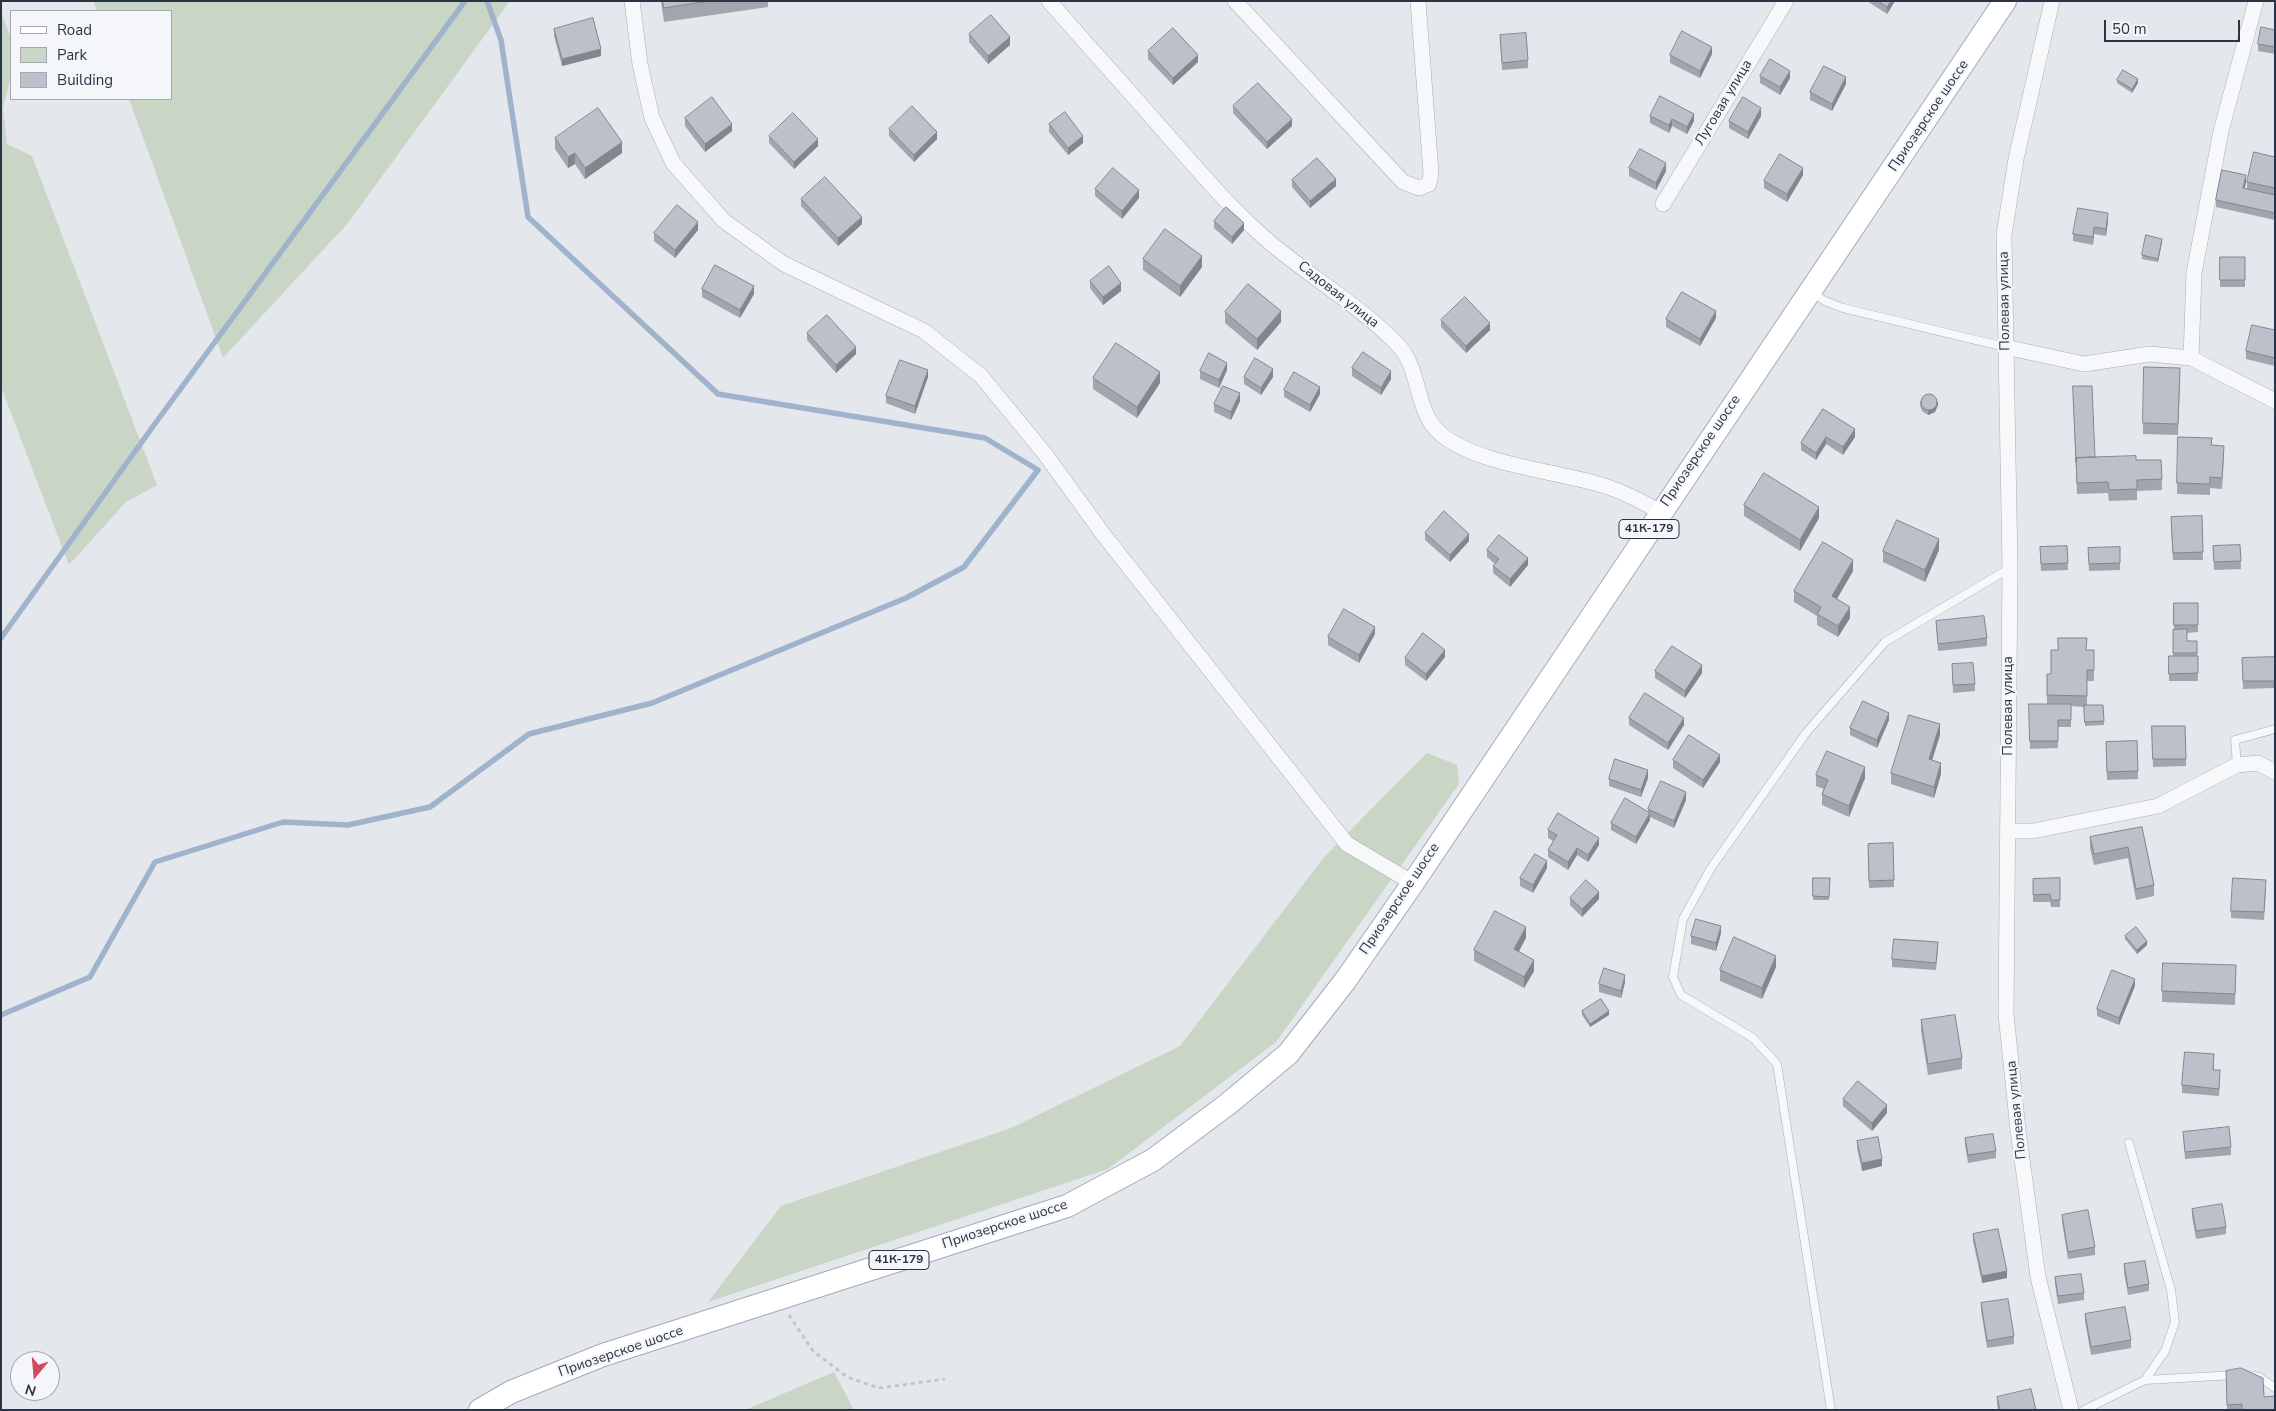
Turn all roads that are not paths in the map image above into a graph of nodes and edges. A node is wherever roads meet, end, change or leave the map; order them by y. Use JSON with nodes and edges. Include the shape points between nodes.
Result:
{"nodes":[{"id":1,"x":632,"y":1,"type":"edge"},
{"id":2,"x":1049,"y":1,"type":"edge"},
{"id":3,"x":1235,"y":1,"type":"edge"},
{"id":4,"x":1418,"y":1,"type":"edge"},
{"id":5,"x":1786,"y":1,"type":"edge"},
{"id":6,"x":2005,"y":1,"type":"edge"},
{"id":7,"x":2052,"y":1,"type":"edge"},
{"id":8,"x":2256,"y":1,"type":"edge"},
{"id":9,"x":1663,"y":204,"type":"dead end"},
{"id":10,"x":1810,"y":291,"type":"junction"},
{"id":11,"x":2005,"y":347,"type":"junction"},
{"id":12,"x":2191,"y":358,"type":"junction"},
{"id":13,"x":2275,"y":401,"type":"edge"},
{"id":14,"x":1660,"y":512,"type":"junction"},
{"id":15,"x":2010,"y":568,"type":"junction"},
{"id":16,"x":2275,"y":729,"type":"edge"},
{"id":17,"x":2237,"y":765,"type":"junction"},
{"id":18,"x":2275,"y":772,"type":"edge"},
{"id":19,"x":2009,"y":831,"type":"junction"},
{"id":20,"x":1412,"y":882,"type":"junction"},
{"id":21,"x":2129,"y":1143,"type":"dead end"},
{"id":22,"x":2145,"y":1380,"type":"junction"},
{"id":23,"x":2275,"y":1388,"type":"edge"},
{"id":24,"x":480,"y":1410,"type":"edge"},
{"id":25,"x":1831,"y":1410,"type":"edge"},
{"id":26,"x":2071,"y":1410,"type":"edge"},
{"id":27,"x":2084,"y":1410,"type":"edge"}],
"edges":[{"from":1,"to":20,"type":"street","via":[[640,64],[652,118],[673,163],[724,221],[784,264],[924,331],[981,376],[1347,844]]},
{"from":2,"to":14,"type":"street","name":"Садовая улица","via":[[1258,233],[1399,345],[1412,366],[1424,409],[1441,435],[1471,451],[1502,461],[1607,487]]},
{"from":3,"to":4,"type":"street","via":[[1404,182],[1419,188],[1429,184],[1431,173]]},
{"from":5,"to":9,"type":"street","name":"Луговая улица"},
{"from":6,"to":10,"type":"main road","name":"Приозерское шоссе","number":"41К-179"},
{"from":7,"to":11,"type":"street","name":"Полевая улица","via":[[2016,159],[2004,235]]},
{"from":8,"to":12,"type":"street","via":[[2221,131],[2194,273]]},
{"from":10,"to":11,"type":"lane","via":[[1843,308]]},
{"from":10,"to":14,"type":"main road","name":"Приозерское шоссе","number":"41К-179"},
{"from":11,"to":12,"type":"street","via":[[2084,364],[2150,354]]},
{"from":11,"to":15,"type":"street","name":"Полевая улица"},
{"from":12,"to":13,"type":"street"},
{"from":14,"to":20,"type":"main road","name":"Приозерское шоссе","number":"41К-179"},
{"from":15,"to":19,"type":"street","name":"Полевая улица"},
{"from":15,"to":25,"type":"lane","via":[[1885,642],[1806,733],[1711,868],[1683,919],[1673,977],[1681,995],[1753,1038],[1777,1064]]},
{"from":16,"to":17,"type":"lane","via":[[2235,740]]},
{"from":17,"to":18,"type":"street","via":[[2258,763]]},
{"from":17,"to":19,"type":"street","via":[[2158,806],[2032,831]]},
{"from":19,"to":26,"type":"street","name":"Полевая улица","via":[[2006,1014],[2018,1130],[2038,1278]]},
{"from":20,"to":24,"type":"main road","name":"Приозерское шоссе","number":"41К-179","via":[[1345,981],[1288,1054],[1153,1160],[1066,1206],[603,1356],[512,1392]]},
{"from":21,"to":22,"type":"lane","via":[[2171,1290],[2175,1322],[2166,1352]]},
{"from":22,"to":23,"type":"lane","via":[[2238,1375],[2259,1377]]},
{"from":22,"to":27,"type":"lane"}]}
